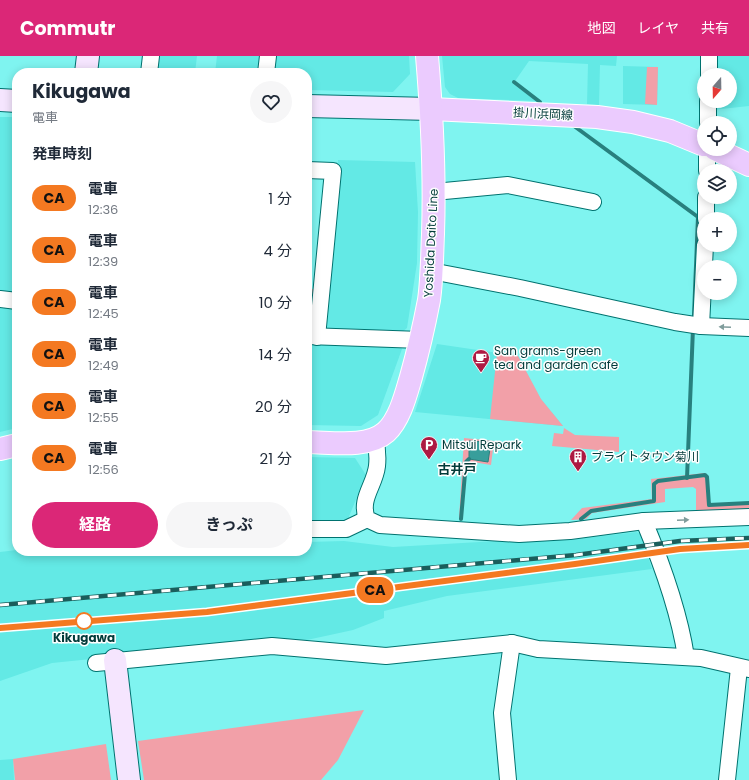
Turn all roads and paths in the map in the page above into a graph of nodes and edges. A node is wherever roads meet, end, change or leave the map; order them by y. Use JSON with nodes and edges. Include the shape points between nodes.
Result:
{"nodes":[{"id":1,"x":88,"y":56,"type":"edge"},
{"id":2,"x":151,"y":56,"type":"edge"},
{"id":3,"x":268,"y":56,"type":"edge"},
{"id":4,"x":427,"y":56,"type":"edge"},
{"id":5,"x":709,"y":56,"type":"edge"},
{"id":6,"x":87,"y":68,"type":"edge"},
{"id":7,"x":150,"y":68,"type":"edge"},
{"id":8,"x":267,"y":68,"type":"edge"},
{"id":9,"x":709,"y":68,"type":"edge"},
{"id":10,"x":0,"y":100,"type":"edge"},
{"id":11,"x":12,"y":101,"type":"edge"},
{"id":12,"x":312,"y":106,"type":"edge"},
{"id":13,"x":431,"y":109,"type":"junction"},
{"id":14,"x":697,"y":142,"type":"edge"},
{"id":15,"x":730,"y":156,"type":"edge"},
{"id":16,"x":749,"y":165,"type":"edge"},
{"id":17,"x":312,"y":170,"type":"edge"},
{"id":18,"x":434,"y":192,"type":"junction"},
{"id":19,"x":594,"y":202,"type":"dead end"},
{"id":20,"x":704,"y":252,"type":"edge"},
{"id":21,"x":431,"y":271,"type":"junction"},
{"id":22,"x":0,"y":299,"type":"edge"},
{"id":23,"x":12,"y":300,"type":"edge"},
{"id":24,"x":696,"y":325,"type":"junction"},
{"id":25,"x":749,"y":328,"type":"edge"},
{"id":26,"x":312,"y":337,"type":"edge"},
{"id":27,"x":421,"y":340,"type":"junction"},
{"id":28,"x":375,"y":438,"type":"junction"},
{"id":29,"x":312,"y":442,"type":"edge"},
{"id":30,"x":12,"y":446,"type":"edge"},
{"id":31,"x":0,"y":449,"type":"edge"},
{"id":32,"x":749,"y":517,"type":"edge"},
{"id":33,"x":366,"y":519,"type":"junction"},
{"id":34,"x":644,"y":521,"type":"junction"},
{"id":35,"x":312,"y":529,"type":"edge"},
{"id":36,"x":512,"y":643,"type":"junction"},
{"id":37,"x":686,"y":657,"type":"junction"},
{"id":38,"x":105,"y":662,"type":"joint"},
{"id":39,"x":744,"y":668,"type":"edge"},
{"id":40,"x":129,"y":780,"type":"edge"},
{"id":41,"x":508,"y":780,"type":"edge"},
{"id":42,"x":727,"y":780,"type":"edge"}],
"edges":[{"from":1,"to":6,"type":"street"},
{"from":2,"to":7,"type":"street"},
{"from":3,"to":8,"type":"street"},
{"from":4,"to":13,"type":"main road"},
{"from":5,"to":9,"type":"street"},
{"from":10,"to":11,"type":"street"},
{"from":12,"to":13,"type":"street"},
{"from":13,"to":14,"type":"main road","name":"掛川浜岡線","via":[[597,117],[670,131]]},
{"from":13,"to":18,"type":"main road","name":"Yoshida Daito Line"},
{"from":15,"to":16,"type":"main road"},
{"from":17,"to":26,"type":"street","via":[[333,171]]},
{"from":18,"to":19,"type":"street","via":[[508,185]]},
{"from":18,"to":21,"type":"main road","name":"Yoshida Daito Line"},
{"from":20,"to":24,"type":"street"},
{"from":21,"to":24,"type":"street"},
{"from":21,"to":27,"type":"main road","name":"Yoshida Daito Line","via":[[429,300]]},
{"from":22,"to":23,"type":"street"},
{"from":25,"to":24,"type":"street","one_way":true},
{"from":26,"to":27,"type":"street"},
{"from":27,"to":28,"type":"main road","name":"Yoshida Daito Line","via":[[399,410],[387,431]]},
{"from":28,"to":29,"type":"main road","name":"Yoshida Daito Line","via":[[351,443]]},
{"from":28,"to":33,"type":"street","via":[[377,467],[365,502]]},
{"from":30,"to":31,"type":"main road"},
{"from":34,"to":32,"type":"street","one_way":true},
{"from":33,"to":34,"type":"street","via":[[386,526],[519,534]]},
{"from":33,"to":35,"type":"street","via":[[346,529]]},
{"from":34,"to":37,"type":"street","via":[[677,615]]},
{"from":36,"to":37,"type":"street","via":[[538,649]]},
{"from":36,"to":38,"type":"street","via":[[386,656],[272,646]]},
{"from":36,"to":41,"type":"street","via":[[502,713]]},
{"from":37,"to":39,"type":"street"},
{"from":38,"to":40,"type":"street"},
{"from":39,"to":42,"type":"street"}]}
